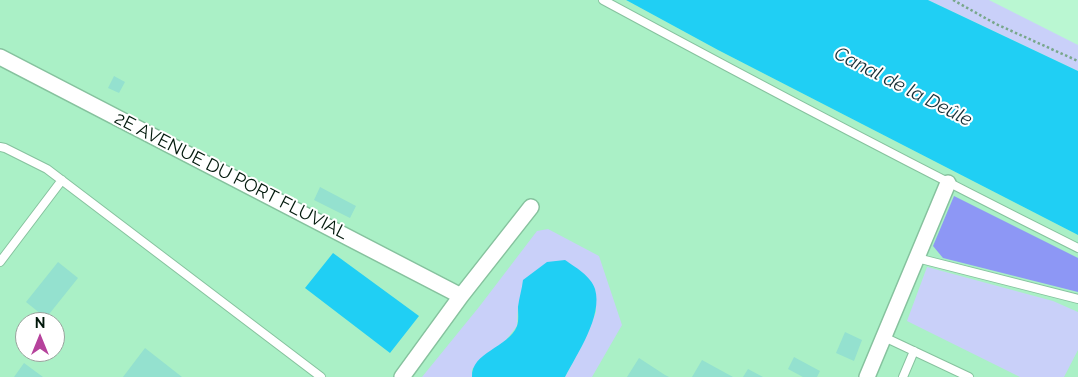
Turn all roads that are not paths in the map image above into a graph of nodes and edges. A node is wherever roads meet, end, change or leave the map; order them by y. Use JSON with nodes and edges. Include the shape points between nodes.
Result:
{"nodes":[{"id":1,"x":603,"y":0,"type":"edge"},
{"id":2,"x":0,"y":57,"type":"edge"},
{"id":3,"x":0,"y":147,"type":"edge"},
{"id":4,"x":62,"y":180,"type":"junction"},
{"id":5,"x":948,"y":183,"type":"junction"},
{"id":6,"x":531,"y":207,"type":"dead end"},
{"id":7,"x":1078,"y":248,"type":"edge"},
{"id":8,"x":917,"y":258,"type":"junction"},
{"id":9,"x":0,"y":262,"type":"edge"},
{"id":10,"x":461,"y":296,"type":"junction"},
{"id":11,"x":1078,"y":300,"type":"edge"},
{"id":12,"x":884,"y":337,"type":"junction"},
{"id":13,"x":914,"y":351,"type":"junction"},
{"id":14,"x":321,"y":377,"type":"edge"},
{"id":15,"x":402,"y":377,"type":"edge"},
{"id":16,"x":867,"y":377,"type":"edge"},
{"id":17,"x":903,"y":377,"type":"edge"},
{"id":18,"x":969,"y":377,"type":"edge"}],
"edges":[{"from":1,"to":5,"type":"lane"},
{"from":2,"to":10,"type":"street","name":"2E AVENUE DU PORT FLUVIAL"},
{"from":3,"to":4,"type":"lane","via":[[48,169]]},
{"from":4,"to":9,"type":"lane"},
{"from":4,"to":14,"type":"lane"},
{"from":5,"to":7,"type":"lane"},
{"from":5,"to":8,"type":"street"},
{"from":6,"to":10,"type":"street"},
{"from":8,"to":11,"type":"lane"},
{"from":8,"to":12,"type":"street"},
{"from":10,"to":15,"type":"street"},
{"from":12,"to":13,"type":"lane"},
{"from":12,"to":16,"type":"street"},
{"from":13,"to":17,"type":"lane"},
{"from":13,"to":18,"type":"lane"}]}
